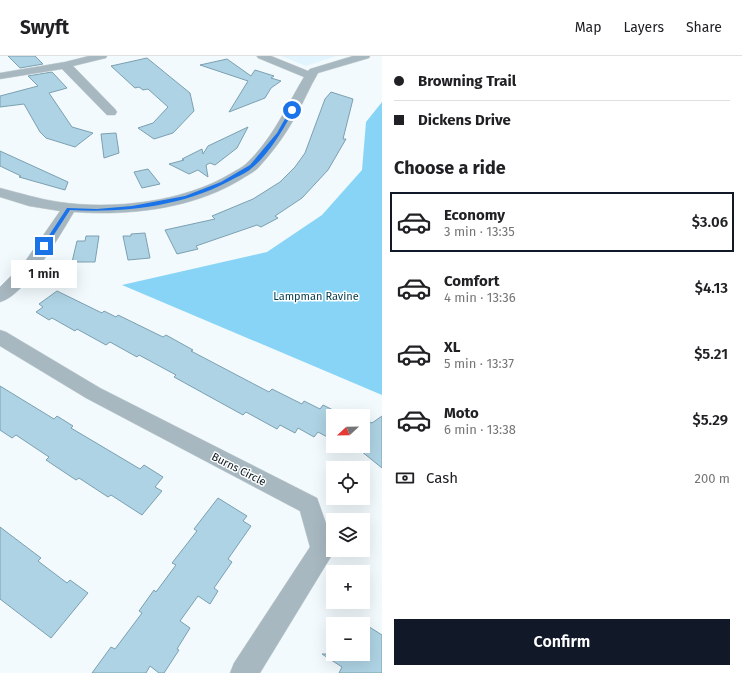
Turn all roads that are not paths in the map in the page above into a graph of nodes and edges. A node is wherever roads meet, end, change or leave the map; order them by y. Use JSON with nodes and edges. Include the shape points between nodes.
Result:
{"nodes":[{"id":1,"x":102,"y":56,"type":"edge"},
{"id":2,"x":262,"y":56,"type":"edge"},
{"id":3,"x":365,"y":56,"type":"edge"},
{"id":4,"x":65,"y":64,"type":"junction"},
{"id":5,"x":0,"y":76,"type":"edge"},
{"id":6,"x":311,"y":76,"type":"junction"},
{"id":7,"x":111,"y":112,"type":"dead end"},
{"id":8,"x":0,"y":192,"type":"edge"},
{"id":9,"x":69,"y":209,"type":"junction"},
{"id":10,"x":0,"y":296,"type":"edge"},
{"id":11,"x":0,"y":337,"type":"edge"},
{"id":12,"x":244,"y":673,"type":"edge"}],
"edges":[{"from":1,"to":4,"type":"street"},
{"from":2,"to":6,"type":"street"},
{"from":3,"to":6,"type":"street","via":[[314,71]]},
{"from":4,"to":5,"type":"street"},
{"from":4,"to":7,"type":"street"},
{"from":6,"to":9,"type":"street","via":[[274,139],[252,166],[222,183],[186,197],[132,208]]},
{"from":8,"to":9,"type":"street","via":[[15,198]]},
{"from":9,"to":10,"type":"street","via":[[36,258]]},
{"from":11,"to":12,"type":"street","name":"Burns Circle","via":[[93,393],[309,506],[323,549]]}]}
